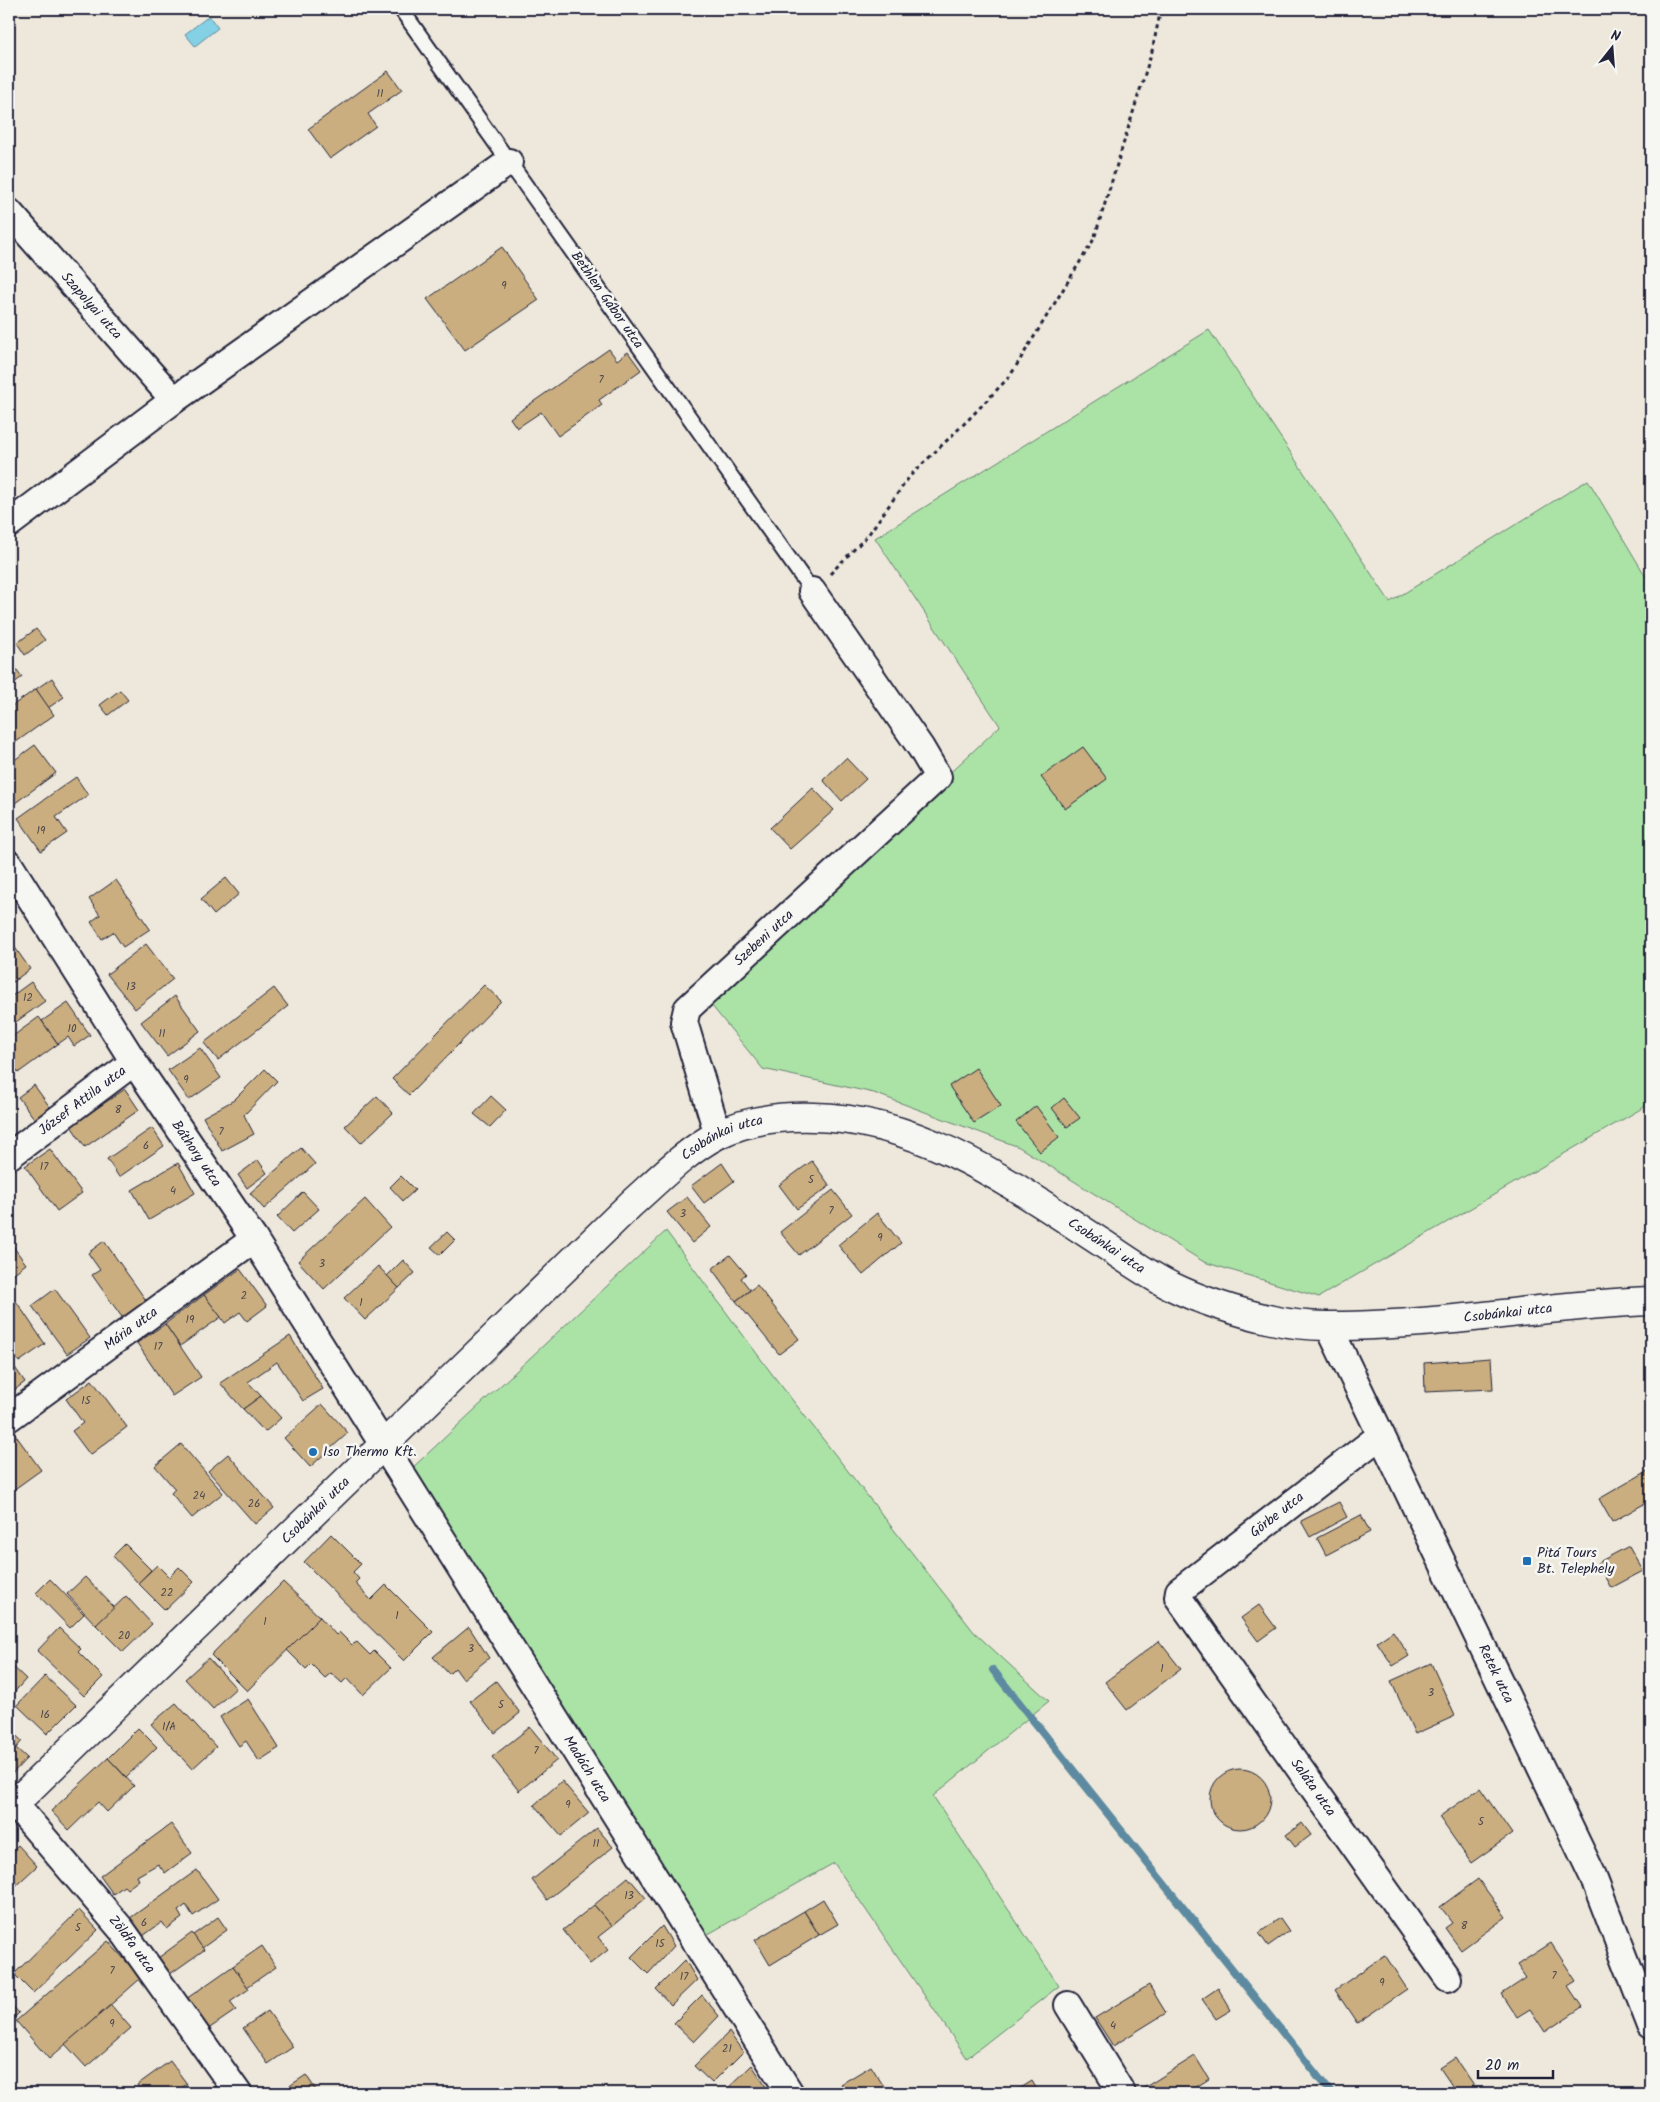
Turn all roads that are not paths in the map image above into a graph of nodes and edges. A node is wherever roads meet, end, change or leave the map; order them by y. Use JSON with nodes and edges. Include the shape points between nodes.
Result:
{"nodes":[{"id":1,"x":401,"y":9,"type":"edge"},
{"id":2,"x":509,"y":162,"type":"junction"},
{"id":3,"x":9,"y":212,"type":"edge"},
{"id":4,"x":174,"y":400,"type":"junction"},
{"id":5,"x":9,"y":524,"type":"edge"},
{"id":6,"x":812,"y":591,"type":"joint"},
{"id":7,"x":9,"y":864,"type":"edge"},
{"id":8,"x":134,"y":1062,"type":"junction"},
{"id":9,"x":718,"y":1134,"type":"junction"},
{"id":10,"x":9,"y":1156,"type":"edge"},
{"id":11,"x":254,"y":1239,"type":"junction"},
{"id":12,"x":1651,"y":1301,"type":"edge"},
{"id":13,"x":1330,"y":1327,"type":"junction"},
{"id":14,"x":9,"y":1418,"type":"edge"},
{"id":15,"x":1381,"y":1434,"type":"junction"},
{"id":16,"x":383,"y":1445,"type":"junction"},
{"id":17,"x":1178,"y":1597,"type":"joint"},
{"id":18,"x":12,"y":1806,"type":"edge"},
{"id":19,"x":1448,"y":1978,"type":"dead end"},
{"id":20,"x":1068,"y":2005,"type":"dead end"},
{"id":21,"x":1651,"y":2026,"type":"edge"},
{"id":22,"x":238,"y":2093,"type":"edge"},
{"id":23,"x":790,"y":2093,"type":"edge"},
{"id":24,"x":1122,"y":2093,"type":"edge"}],
"edges":[{"from":1,"to":2,"type":"lane","name":"Bethlen Gábor utca"},
{"from":2,"to":4,"type":"street"},
{"from":2,"to":6,"type":"lane","name":"Bethlen Gábor utca"},
{"from":3,"to":4,"type":"street","name":"Szapolyai utca"},
{"from":4,"to":5,"type":"street"},
{"from":6,"to":9,"type":"street","name":"Szebeni utca","via":[[938,777],[687,1009],[684,1022]]},
{"from":7,"to":8,"type":"street","name":"Báthory utca"},
{"from":8,"to":10,"type":"street","name":"József Attila utca"},
{"from":8,"to":11,"type":"street","name":"Báthory utca"},
{"from":9,"to":13,"type":"main road","name":"Csobánkai utca","via":[[758,1120],[800,1116],[843,1118],[889,1128],[951,1151],[1012,1184],[1172,1286],[1223,1307],[1274,1320]]},
{"from":9,"to":16,"type":"main road","name":"Csobánkai utca","via":[[671,1167],[631,1204]]},
{"from":11,"to":14,"type":"street","name":"Mária utca"},
{"from":11,"to":16,"type":"street","name":"Báthory utca"},
{"from":12,"to":13,"type":"main road","name":"Csobánkai utca","via":[[1439,1321]]},
{"from":13,"to":15,"type":"street","name":"Retek utca"},
{"from":15,"to":17,"type":"street","name":"Görbe utca","via":[[1179,1590]]},
{"from":15,"to":21,"type":"street","name":"Retek utca","via":[[1593,1876]]},
{"from":16,"to":18,"type":"main road","name":"Csobánkai utca"},
{"from":16,"to":23,"type":"street","name":"Madách utca"},
{"from":17,"to":19,"type":"street","name":"Saláta utca"},
{"from":18,"to":22,"type":"street","name":"Zöldfa utca","via":[[122,1930]]},
{"from":20,"to":24,"type":"street"}]}
